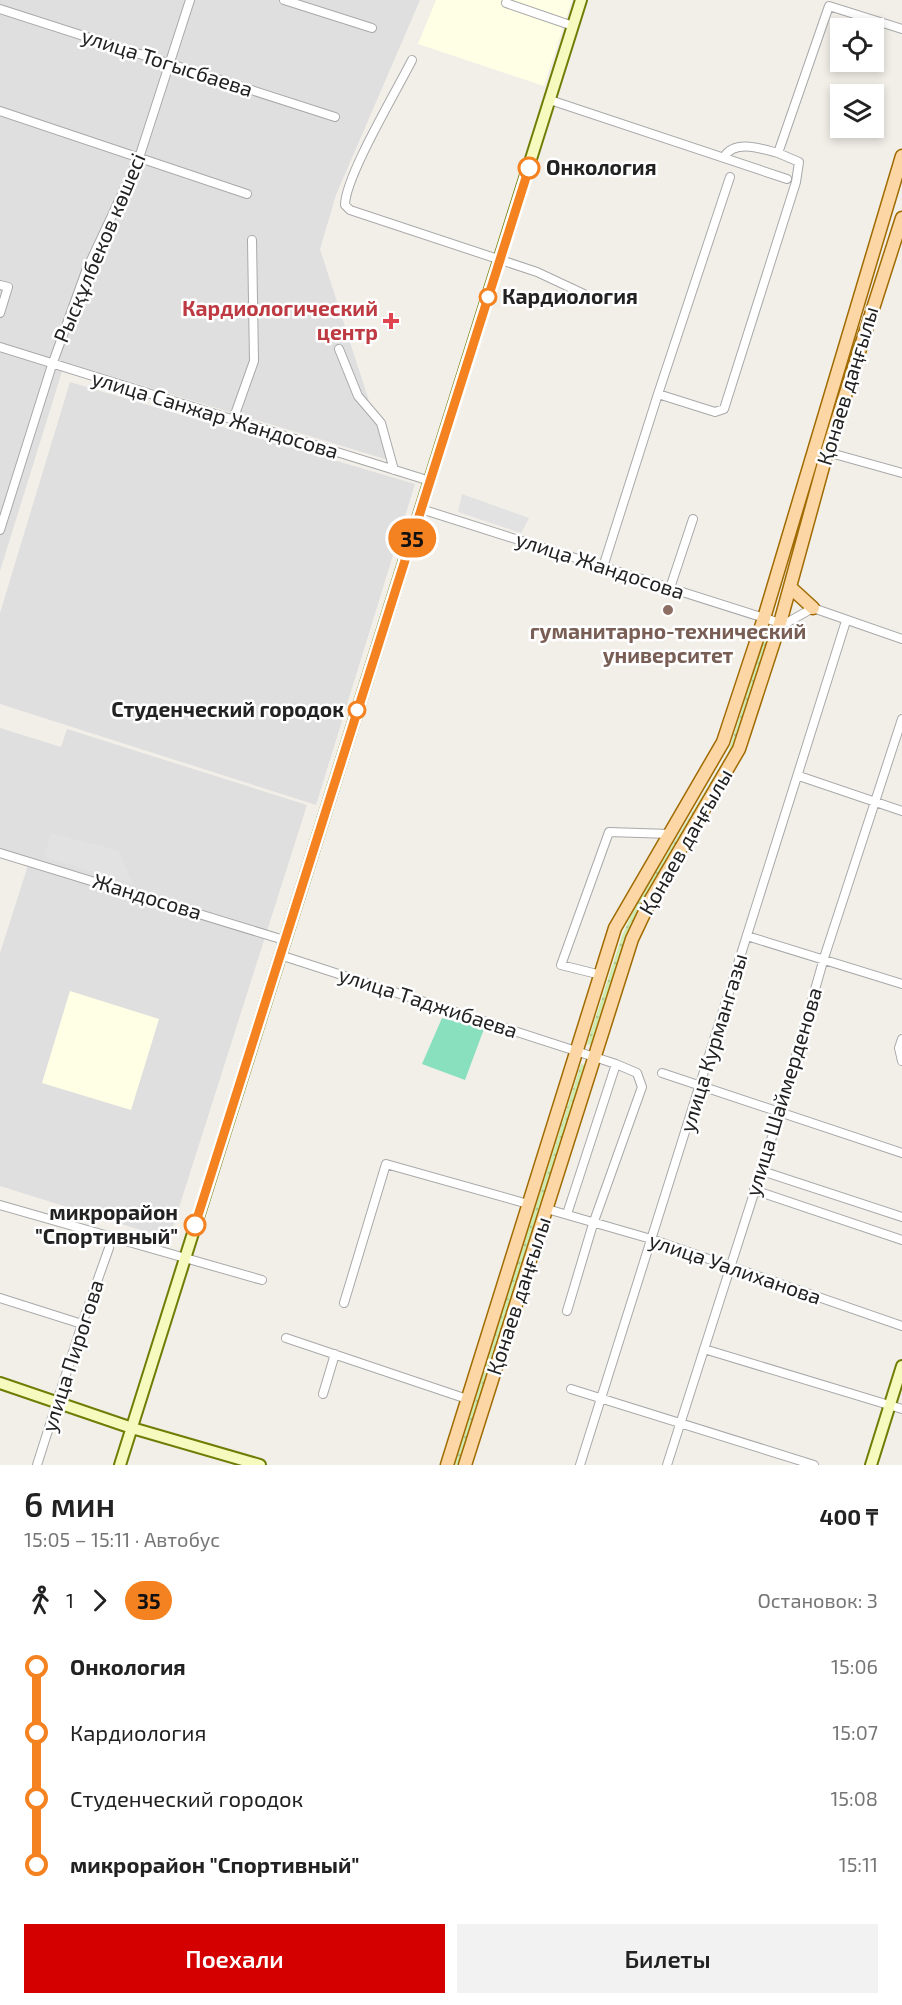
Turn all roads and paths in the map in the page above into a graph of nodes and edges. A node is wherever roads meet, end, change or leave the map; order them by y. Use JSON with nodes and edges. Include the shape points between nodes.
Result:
{"nodes":[{"id":1,"x":190,"y":0,"type":"edge"},
{"id":2,"x":284,"y":0,"type":"edge"},
{"id":3,"x":581,"y":0,"type":"edge"},
{"id":4,"x":506,"y":3,"type":"dead end"},
{"id":5,"x":0,"y":9,"type":"edge"},
{"id":6,"x":573,"y":26,"type":"junction"},
{"id":7,"x":372,"y":28,"type":"dead end"},
{"id":8,"x":902,"y":29,"type":"edge"},
{"id":9,"x":412,"y":60,"type":"dead end"},
{"id":10,"x":170,"y":64,"type":"junction"},
{"id":11,"x":550,"y":100,"type":"junction"},
{"id":12,"x":0,"y":111,"type":"edge"},
{"id":13,"x":335,"y":117,"type":"dead end"},
{"id":14,"x":778,"y":153,"type":"junction"},
{"id":15,"x":726,"y":155,"type":"junction"},
{"id":16,"x":902,"y":156,"type":"edge"},
{"id":17,"x":139,"y":158,"type":"junction"},
{"id":18,"x":730,"y":177,"type":"dead end"},
{"id":19,"x":787,"y":178,"type":"dead end"},
{"id":20,"x":247,"y":194,"type":"dead end"},
{"id":21,"x":902,"y":218,"type":"edge"},
{"id":22,"x":252,"y":240,"type":"dead end"},
{"id":23,"x":500,"y":259,"type":"junction"},
{"id":24,"x":0,"y":285,"type":"edge"},
{"id":25,"x":584,"y":294,"type":"dead end"},
{"id":26,"x":0,"y":313,"type":"edge"},
{"id":27,"x":0,"y":347,"type":"edge"},
{"id":28,"x":339,"y":349,"type":"dead end"},
{"id":29,"x":52,"y":365,"type":"junction"},
{"id":30,"x":658,"y":394,"type":"junction"},
{"id":31,"x":233,"y":420,"type":"junction"},
{"id":32,"x":827,"y":452,"type":"junction"},
{"id":33,"x":394,"y":470,"type":"junction"},
{"id":34,"x":902,"y":473,"type":"edge"},
{"id":35,"x":430,"y":481,"type":"junction"},
{"id":36,"x":421,"y":509,"type":"junction"},
{"id":37,"x":693,"y":519,"type":"dead end"},
{"id":38,"x":0,"y":530,"type":"edge"},
{"id":39,"x":603,"y":567,"type":"junction"},
{"id":40,"x":790,"y":587,"type":"junction"},
{"id":41,"x":670,"y":588,"type":"junction"},
{"id":42,"x":813,"y":608,"type":"junction"},
{"id":43,"x":764,"y":618,"type":"junction"},
{"id":44,"x":846,"y":621,"type":"junction"},
{"id":45,"x":780,"y":623,"type":"junction"},
{"id":46,"x":902,"y":639,"type":"edge"},
{"id":47,"x":902,"y":719,"type":"edge"},
{"id":48,"x":799,"y":776,"type":"junction"},
{"id":49,"x":876,"y":803,"type":"junction"},
{"id":50,"x":902,"y":811,"type":"edge"},
{"id":51,"x":670,"y":834,"type":"junction"},
{"id":52,"x":0,"y":853,"type":"edge"},
{"id":53,"x":747,"y":936,"type":"junction"},
{"id":54,"x":284,"y":940,"type":"junction"},
{"id":55,"x":280,"y":956,"type":"junction"},
{"id":56,"x":824,"y":958,"type":"junction"},
{"id":57,"x":601,"y":975,"type":"junction"},
{"id":58,"x":902,"y":984,"type":"edge"},
{"id":59,"x":902,"y":1039,"type":"edge"},
{"id":60,"x":576,"y":1051,"type":"junction"},
{"id":61,"x":595,"y":1056,"type":"junction"},
{"id":62,"x":901,"y":1060,"type":"edge"},
{"id":63,"x":616,"y":1064,"type":"junction"},
{"id":64,"x":662,"y":1073,"type":"dead end"},
{"id":65,"x":701,"y":1086,"type":"junction"},
{"id":66,"x":780,"y":1112,"type":"junction"},
{"id":67,"x":902,"y":1153,"type":"edge"},
{"id":68,"x":762,"y":1171,"type":"junction"},
{"id":69,"x":754,"y":1190,"type":"junction"},
{"id":70,"x":528,"y":1204,"type":"junction"},
{"id":71,"x":0,"y":1205,"type":"edge"},
{"id":72,"x":547,"y":1209,"type":"junction"},
{"id":73,"x":567,"y":1214,"type":"junction"},
{"id":74,"x":902,"y":1217,"type":"edge"},
{"id":75,"x":593,"y":1224,"type":"junction"},
{"id":76,"x":651,"y":1239,"type":"junction"},
{"id":77,"x":902,"y":1239,"type":"edge"},
{"id":78,"x":109,"y":1248,"type":"dead end"},
{"id":79,"x":184,"y":1260,"type":"junction"},
{"id":80,"x":730,"y":1267,"type":"junction"},
{"id":81,"x":262,"y":1280,"type":"dead end"},
{"id":82,"x":0,"y":1298,"type":"edge"},
{"id":83,"x":344,"y":1303,"type":"dead end"},
{"id":84,"x":567,"y":1311,"type":"dead end"},
{"id":85,"x":82,"y":1324,"type":"junction"},
{"id":86,"x":902,"y":1326,"type":"edge"},
{"id":87,"x":286,"y":1338,"type":"dead end"},
{"id":88,"x":704,"y":1349,"type":"junction"},
{"id":89,"x":335,"y":1354,"type":"junction"},
{"id":90,"x":902,"y":1366,"type":"edge"},
{"id":91,"x":0,"y":1383,"type":"edge"},
{"id":92,"x":570,"y":1389,"type":"dead end"},
{"id":93,"x":323,"y":1394,"type":"dead end"},
{"id":94,"x":600,"y":1398,"type":"junction"},
{"id":95,"x":467,"y":1399,"type":"junction"},
{"id":96,"x":58,"y":1401,"type":"junction"},
{"id":97,"x":890,"y":1405,"type":"junction"},
{"id":98,"x":902,"y":1409,"type":"edge"},
{"id":99,"x":681,"y":1423,"type":"junction"},
{"id":100,"x":132,"y":1428,"type":"junction"},
{"id":101,"x":37,"y":1465,"type":"edge"},
{"id":102,"x":120,"y":1465,"type":"edge"},
{"id":103,"x":260,"y":1465,"type":"edge"},
{"id":104,"x":447,"y":1465,"type":"edge"},
{"id":105,"x":465,"y":1465,"type":"edge"},
{"id":106,"x":579,"y":1465,"type":"edge"},
{"id":107,"x":667,"y":1465,"type":"edge"},
{"id":108,"x":814,"y":1465,"type":"edge"},
{"id":109,"x":871,"y":1465,"type":"edge"}],
"edges":[{"from":1,"to":10,"type":"street","name":"Рысқұлбеков көшесі"},
{"from":2,"to":7,"type":"street"},
{"from":3,"to":6,"type":"main road"},
{"from":4,"to":6,"type":"street"},
{"from":5,"to":10,"type":"street","name":"улица Тогысбаева"},
{"from":6,"to":11,"type":"main road"},
{"from":8,"to":14,"type":"street","via":[[829,6]]},
{"from":9,"to":23,"type":"street","via":[[360,161],[345,205],[350,210]]},
{"from":10,"to":13,"type":"street","name":"улица Тогысбаева"},
{"from":10,"to":17,"type":"street","name":"Рысқұлбеков көшесі"},
{"from":11,"to":15,"type":"street"},
{"from":11,"to":23,"type":"main road"},
{"from":12,"to":17,"type":"street"},
{"from":14,"to":15,"type":"street","via":[[750,147]]},
{"from":14,"to":30,"type":"street","via":[[799,162],[796,182],[724,409],[715,412]]},
{"from":15,"to":19,"type":"street"},
{"from":16,"to":43,"type":"main road","name":"Қонаев даңғылы"},
{"from":17,"to":20,"type":"street"},
{"from":17,"to":29,"type":"street","name":"Рысқұлбеков көшесі","via":[[86,272]]},
{"from":18,"to":30,"type":"street"},
{"from":21,"to":32,"type":"main road","name":"Қонаев даңғылы"},
{"from":22,"to":31,"type":"street","via":[[254,361]]},
{"from":23,"to":25,"type":"street"},
{"from":23,"to":35,"type":"main road"},
{"from":24,"to":26,"type":"street","via":[[8,287]]},
{"from":27,"to":29,"type":"street","name":"улица Санжар Жандосова"},
{"from":28,"to":33,"type":"street","via":[[358,396],[381,423]]},
{"from":29,"to":31,"type":"street","name":"улица Санжар Жандосова"},
{"from":29,"to":38,"type":"street","name":"Рысқұлбеков көшесі"},
{"from":30,"to":39,"type":"street"},
{"from":31,"to":33,"type":"street","name":"улица Санжар Жандосова"},
{"from":32,"to":34,"type":"street"},
{"from":32,"to":40,"type":"main road","name":"Қонаев даңғылы"},
{"from":33,"to":35,"type":"street","name":"улица Санжар Жандосова"},
{"from":35,"to":36,"type":"main road"},
{"from":36,"to":39,"type":"street","name":"улица Жандосова"},
{"from":36,"to":54,"type":"main road"},
{"from":37,"to":41,"type":"street"},
{"from":39,"to":41,"type":"street","name":"улица Жандосова"},
{"from":40,"to":42,"type":"main road"},
{"from":40,"to":45,"type":"main road","name":"Қонаев даңғылы"},
{"from":41,"to":43,"type":"street","name":"улица Жандосова"},
{"from":42,"to":44,"type":"street"},
{"from":42,"to":45,"type":"street"},
{"from":43,"to":45,"type":"street","name":"улица Жандосова"},
{"from":43,"to":51,"type":"main road","name":"Қонаев даңғылы","via":[[723,742]]},
{"from":44,"to":46,"type":"street"},
{"from":44,"to":48,"type":"street","name":"улица Курмангазы"},
{"from":45,"to":61,"type":"main road","name":"Қонаев даңғылы","via":[[739,749],[632,939]]},
{"from":47,"to":49,"type":"street","name":"улица Шаймерденова"},
{"from":48,"to":49,"type":"street"},
{"from":48,"to":53,"type":"street","name":"улица Курмангазы"},
{"from":49,"to":50,"type":"street"},
{"from":49,"to":56,"type":"street","name":"улица Шаймерденова"},
{"from":51,"to":57,"type":"main road","name":"Қонаев даңғылы","via":[[615,928]]},
{"from":51,"to":57,"type":"street","via":[[609,832],[561,965]]},
{"from":52,"to":54,"type":"street","name":"Жандосова"},
{"from":53,"to":56,"type":"street"},
{"from":53,"to":65,"type":"street","name":"улица Курмангазы"},
{"from":54,"to":55,"type":"main road"},
{"from":55,"to":60,"type":"street","name":"улица Таджибаева"},
{"from":55,"to":79,"type":"main road"},
{"from":56,"to":58,"type":"street"},
{"from":56,"to":66,"type":"street","name":"улица Шаймерденова"},
{"from":57,"to":60,"type":"main road","name":"Қонаев даңғылы"},
{"from":59,"to":62,"type":"street"},
{"from":60,"to":61,"type":"street","name":"улица Таджибаева"},
{"from":60,"to":70,"type":"main road","name":"Қонаев даңғылы"},
{"from":61,"to":63,"type":"street","name":"улица Таджибаева"},
{"from":61,"to":72,"type":"main road","name":"Қонаев даңғылы"},
{"from":63,"to":73,"type":"street"},
{"from":63,"to":75,"type":"street","name":"улица Таджибаева","via":[[637,1073],[642,1087]]},
{"from":64,"to":65,"type":"street"},
{"from":65,"to":66,"type":"street"},
{"from":65,"to":76,"type":"street","name":"улица Курмангазы"},
{"from":66,"to":67,"type":"street"},
{"from":66,"to":68,"type":"street","name":"улица Шаймерденова"},
{"from":68,"to":69,"type":"street","name":"улица Шаймерденова"},
{"from":68,"to":74,"type":"street"},
{"from":69,"to":77,"type":"street"},
{"from":69,"to":80,"type":"street","name":"улица Шаймерденова"},
{"from":70,"to":83,"type":"street","via":[[386,1164]]},
{"from":70,"to":95,"type":"main road","name":"Қонаев даңғылы"},
{"from":71,"to":79,"type":"street"},
{"from":72,"to":73,"type":"street","name":"улица Уалиханова"},
{"from":72,"to":105,"type":"main road","name":"Қонаев даңғылы"},
{"from":73,"to":75,"type":"street","name":"улица Уалиханова"},
{"from":75,"to":76,"type":"street","name":"улица Уалиханова"},
{"from":75,"to":84,"type":"street","name":"улица Таджибаева"},
{"from":76,"to":80,"type":"street","name":"улица Уалиханова"},
{"from":76,"to":94,"type":"street","name":"улица Курмангазы"},
{"from":78,"to":85,"type":"street","name":"улица Пирогова"},
{"from":79,"to":81,"type":"street"},
{"from":79,"to":100,"type":"main road"},
{"from":80,"to":86,"type":"street","name":"улица Уалиханова"},
{"from":80,"to":88,"type":"street","name":"улица Шаймерденова"},
{"from":82,"to":85,"type":"street"},
{"from":85,"to":96,"type":"street","name":"улица Пирогова"},
{"from":87,"to":89,"type":"street"},
{"from":88,"to":97,"type":"street"},
{"from":88,"to":99,"type":"street","name":"улица Шаймерденова"},
{"from":89,"to":93,"type":"street"},
{"from":89,"to":95,"type":"street"},
{"from":90,"to":97,"type":"main road"},
{"from":91,"to":96,"type":"main road"},
{"from":92,"to":94,"type":"street"},
{"from":94,"to":99,"type":"street"},
{"from":94,"to":106,"type":"street","name":"улица Курмангазы"},
{"from":95,"to":104,"type":"main road","name":"Қонаев даңғылы"},
{"from":96,"to":100,"type":"main road"},
{"from":96,"to":101,"type":"street","name":"улица Пирогова"},
{"from":97,"to":98,"type":"street"},
{"from":97,"to":109,"type":"main road"},
{"from":99,"to":107,"type":"street","name":"улица Шаймерденова"},
{"from":99,"to":108,"type":"street"},
{"from":100,"to":102,"type":"main road"},
{"from":100,"to":103,"type":"main road"}]}
